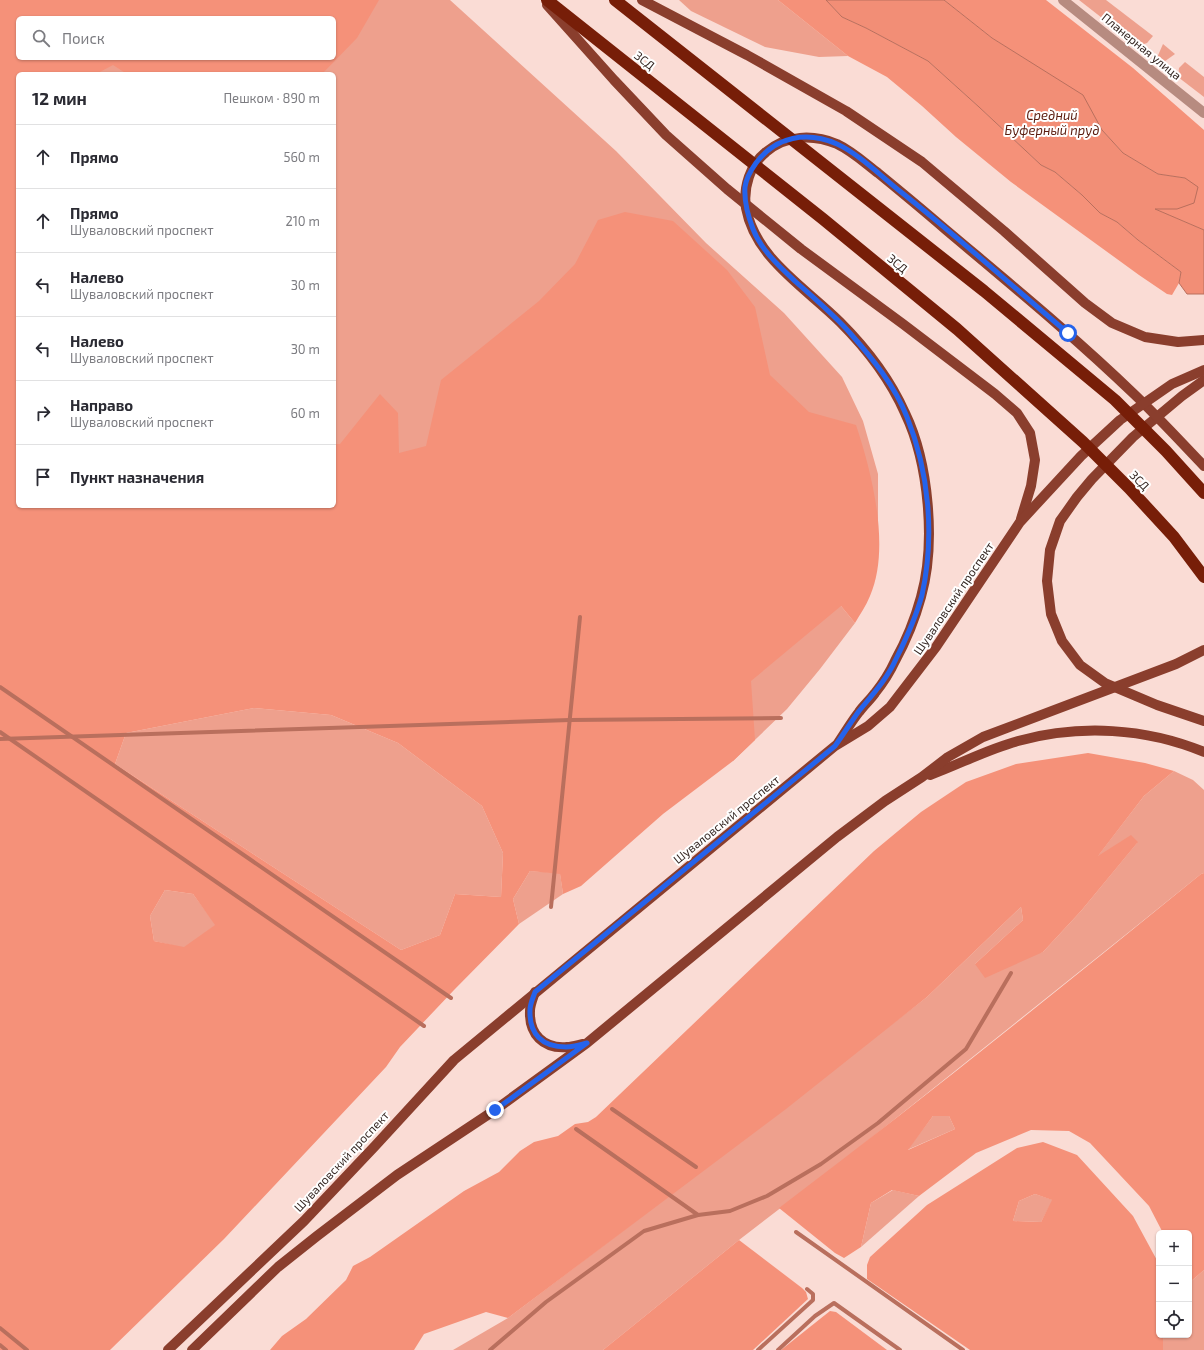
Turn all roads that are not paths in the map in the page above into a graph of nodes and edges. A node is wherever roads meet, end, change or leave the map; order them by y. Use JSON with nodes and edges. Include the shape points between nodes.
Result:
{"nodes":[{"id":1,"x":543,"y":0,"type":"edge"},
{"id":2,"x":548,"y":0,"type":"edge"},
{"id":3,"x":615,"y":0,"type":"edge"},
{"id":4,"x":642,"y":0,"type":"edge"},
{"id":5,"x":1063,"y":0,"type":"edge"},
{"id":6,"x":1204,"y":113,"type":"edge"},
{"id":7,"x":1204,"y":340,"type":"edge"},
{"id":8,"x":1204,"y":370,"type":"edge"},
{"id":9,"x":1204,"y":380,"type":"edge"},
{"id":10,"x":1204,"y":466,"type":"edge"},
{"id":11,"x":1204,"y":493,"type":"edge"},
{"id":12,"x":1020,"y":522,"type":"junction"},
{"id":13,"x":1204,"y":577,"type":"edge"},
{"id":14,"x":1204,"y":650,"type":"edge"},
{"id":15,"x":1204,"y":721,"type":"edge"},
{"id":16,"x":835,"y":746,"type":"junction"},
{"id":17,"x":1204,"y":752,"type":"edge"},
{"id":18,"x":922,"y":777,"type":"junction"},
{"id":19,"x":535,"y":992,"type":"junction"},
{"id":20,"x":587,"y":1043,"type":"junction"},
{"id":21,"x":168,"y":1350,"type":"edge"},
{"id":22,"x":192,"y":1350,"type":"edge"}],
"edges":[{"from":1,"to":12,"type":"main road","via":[[666,135],[727,189],[801,249],[1017,413],[1030,433],[1035,460],[1031,486]]},
{"from":2,"to":13,"type":"highway","name":"ЗСД","via":[[957,329],[1114,473],[1174,537]]},
{"from":3,"to":11,"type":"highway","via":[[984,291],[1115,400]]},
{"from":4,"to":7,"type":"main road","via":[[846,111],[922,162],[1085,303],[1112,323],[1145,337],[1178,342]]},
{"from":5,"to":6,"type":"street","name":"Планерная улица"},
{"from":8,"to":12,"type":"main road","name":"Шуваловский проспект","via":[[1172,384],[1120,420],[1081,456]]},
{"from":9,"to":15,"type":"main road","via":[[1133,437],[1077,497],[1060,521],[1050,550],[1047,581],[1051,614],[1062,641],[1080,665],[1105,683]]},
{"from":10,"to":16,"type":"main road","via":[[1134,394],[1068,333],[857,157],[837,144],[818,138],[799,137],[779,142],[763,154],[751,170],[745,186],[746,207],[753,231],[783,270],[839,321],[888,380],[906,415],[920,456],[928,501],[928,552],[921,595],[910,629],[895,662],[876,693]]},
{"from":12,"to":16,"type":"main road","name":"Шуваловский проспект","via":[[936,647],[890,707],[868,726]]},
{"from":14,"to":18,"type":"main road","via":[[1176,664],[982,737],[948,757]]},
{"from":16,"to":19,"type":"main road","name":"Шуваловский проспект"},
{"from":17,"to":18,"type":"main road","via":[[1141,734],[1072,731],[1018,741]]},
{"from":18,"to":20,"type":"main road","via":[[837,837]]},
{"from":19,"to":20,"type":"main road","via":[[530,1009],[531,1024],[538,1039],[551,1046],[567,1047]]},
{"from":19,"to":21,"type":"main road","name":"Шуваловский проспект","via":[[454,1060],[304,1220]]},
{"from":20,"to":22,"type":"main road","via":[[495,1110],[397,1175],[317,1236],[278,1267]]}]}
